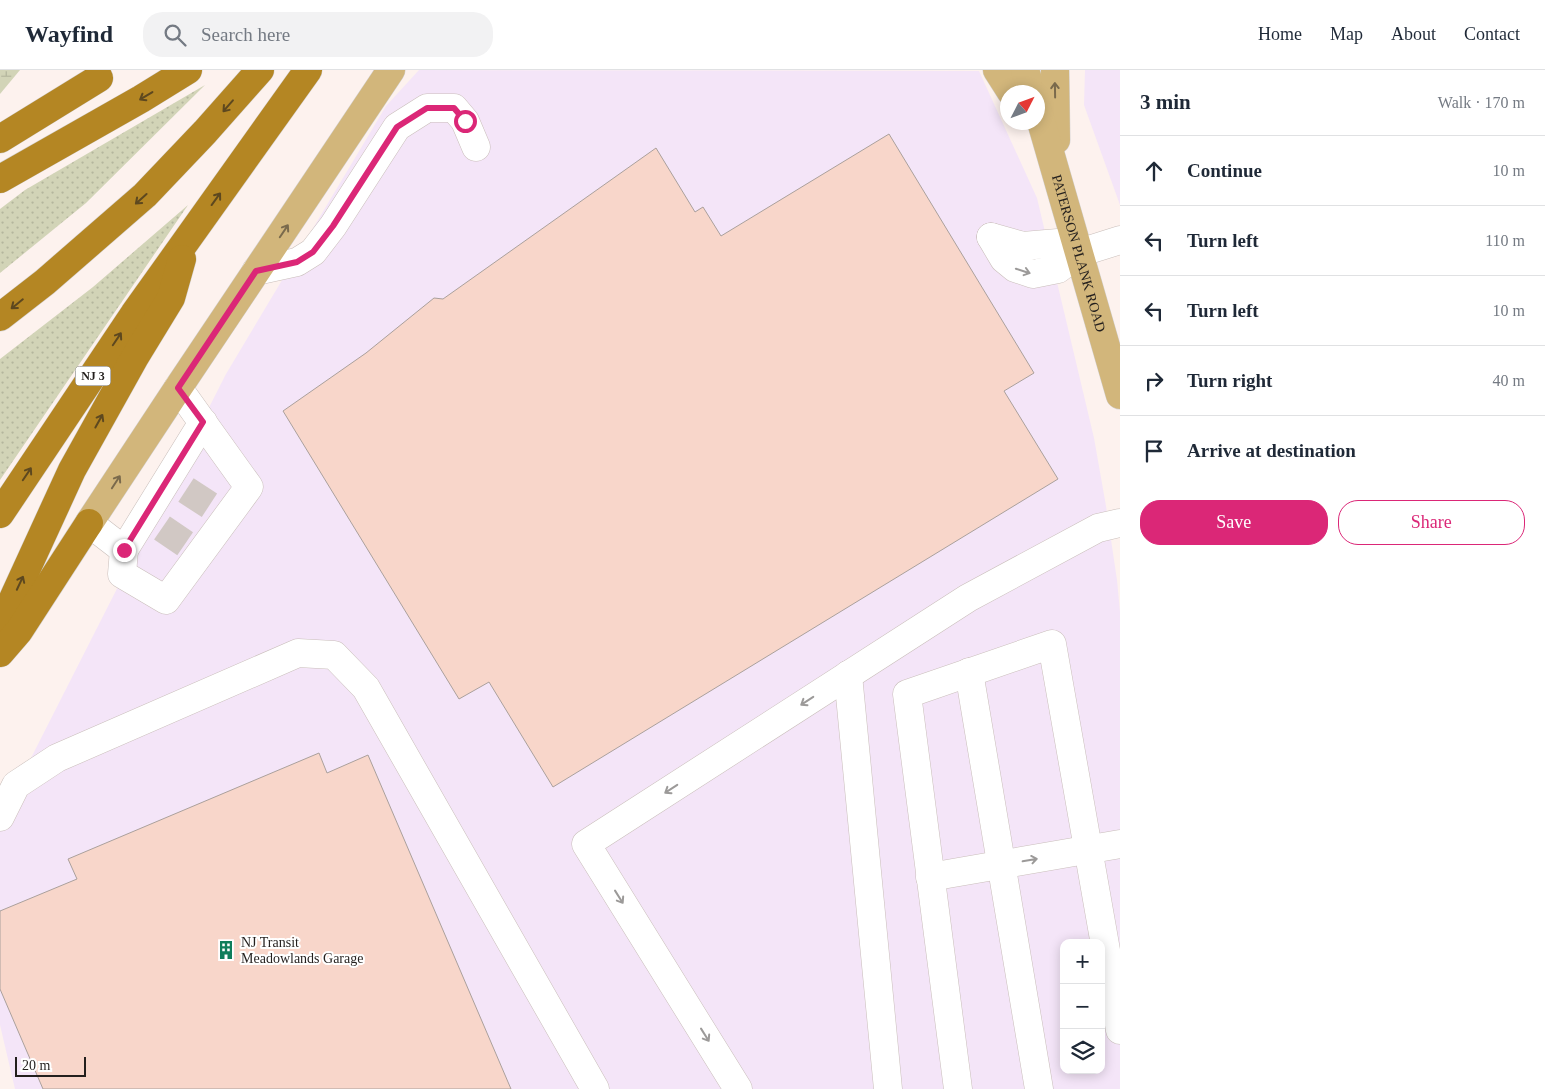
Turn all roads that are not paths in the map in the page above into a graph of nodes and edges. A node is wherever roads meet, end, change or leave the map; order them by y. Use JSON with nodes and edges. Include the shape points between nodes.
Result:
{"nodes":[{"id":1,"x":188,"y":70,"type":"edge"},
{"id":2,"x":260,"y":70,"type":"edge"},
{"id":3,"x":308,"y":70,"type":"edge"},
{"id":4,"x":391,"y":70,"type":"edge"},
{"id":5,"x":997,"y":70,"type":"edge"},
{"id":6,"x":1025,"y":70,"type":"edge"},
{"id":7,"x":1055,"y":70,"type":"edge"},
{"id":8,"x":106,"y":74,"type":"edge"},
{"id":9,"x":1007,"y":85,"type":"edge"},
{"id":10,"x":1030,"y":85,"type":"edge"},
{"id":11,"x":0,"y":116,"type":"edge"},
{"id":12,"x":1032,"y":130,"type":"edge"},
{"id":13,"x":1043,"y":130,"type":"edge"},
{"id":14,"x":0,"y":139,"type":"edge"},
{"id":15,"x":476,"y":147,"type":"dead end"},
{"id":16,"x":1056,"y":174,"type":"junction"},
{"id":17,"x":0,"y":179,"type":"edge"},
{"id":18,"x":188,"y":239,"type":"junction"},
{"id":19,"x":1120,"y":240,"type":"edge"},
{"id":20,"x":1079,"y":253,"type":"junction"},
{"id":21,"x":256,"y":271,"type":"junction"},
{"id":22,"x":0,"y":318,"type":"edge"},
{"id":23,"x":178,"y":388,"type":"junction"},
{"id":24,"x":1120,"y":395,"type":"edge"},
{"id":25,"x":203,"y":422,"type":"junction"},
{"id":26,"x":0,"y":514,"type":"edge"},
{"id":27,"x":90,"y":523,"type":"junction"},
{"id":28,"x":1120,"y":524,"type":"edge"},
{"id":29,"x":124,"y":550,"type":"junction"},
{"id":30,"x":0,"y":627,"type":"edge"},
{"id":31,"x":0,"y":653,"type":"edge"},
{"id":32,"x":969,"y":672,"type":"junction"},
{"id":33,"x":848,"y":675,"type":"junction"},
{"id":34,"x":0,"y":817,"type":"edge"},
{"id":35,"x":1120,"y":844,"type":"edge"},
{"id":36,"x":1088,"y":849,"type":"junction"},
{"id":37,"x":1001,"y":865,"type":"junction"},
{"id":38,"x":930,"y":877,"type":"junction"},
{"id":39,"x":1120,"y":1030,"type":"edge"},
{"id":40,"x":595,"y":1089,"type":"edge"},
{"id":41,"x":738,"y":1089,"type":"edge"},
{"id":42,"x":888,"y":1089,"type":"edge"},
{"id":43,"x":958,"y":1089,"type":"edge"},
{"id":44,"x":1038,"y":1089,"type":"edge"}],
"edges":[{"from":1,"to":17,"type":"highway","one_way":true},
{"from":2,"to":22,"type":"highway","one_way":true,"via":[[145,195]]},
{"from":18,"to":3,"type":"highway","number":"NJ 3","one_way":true},
{"from":21,"to":4,"type":"main road","one_way":true},
{"from":5,"to":9,"type":"main road"},
{"from":6,"to":10,"type":"main road"},
{"from":16,"to":7,"type":"main road","one_way":true},
{"from":8,"to":11,"type":"highway"},
{"from":8,"to":14,"type":"highway"},
{"from":12,"to":16,"type":"main road"},
{"from":13,"to":16,"type":"main road","name":"PATERSON PLANK ROAD"},
{"from":15,"to":21,"type":"street","via":[[465,121],[454,108],[427,108],[397,127],[313,252],[297,262]]},
{"from":16,"to":20,"type":"main road","name":"PATERSON PLANK ROAD"},
{"from":26,"to":18,"type":"highway","number":"NJ 3","one_way":true},
{"from":30,"to":18,"type":"highway","one_way":true,"via":[[72,470],[171,298]]},
{"from":19,"to":20,"type":"street"},
{"from":20,"to":24,"type":"main road","name":"PATERSON PLANK ROAD"},
{"from":21,"to":23,"type":"main road"},
{"from":23,"to":25,"type":"street"},
{"from":27,"to":23,"type":"main road","one_way":true},
{"from":25,"to":29,"type":"street","via":[[177,484],[153,522]]},
{"from":25,"to":29,"type":"street","via":[[249,487],[219,512],[166,600],[122,574]]},
{"from":27,"to":29,"type":"street"},
{"from":27,"to":31,"type":"highway","via":[[19,632]]},
{"from":28,"to":33,"type":"street","via":[[1098,528],[968,598]]},
{"from":32,"to":36,"type":"street","via":[[1052,644]]},
{"from":32,"to":37,"type":"street"},
{"from":32,"to":38,"type":"street","via":[[906,694]]},
{"from":33,"to":41,"type":"street","one_way":true,"via":[[586,844]]},
{"from":33,"to":42,"type":"street"},
{"from":34,"to":40,"type":"street","via":[[16,784],[57,758],[298,653],[334,655],[366,688]]},
{"from":35,"to":36,"type":"street"},
{"from":37,"to":36,"type":"street","one_way":true},
{"from":36,"to":39,"type":"street"},
{"from":37,"to":38,"type":"street"},
{"from":37,"to":44,"type":"street"},
{"from":38,"to":43,"type":"street"}]}
